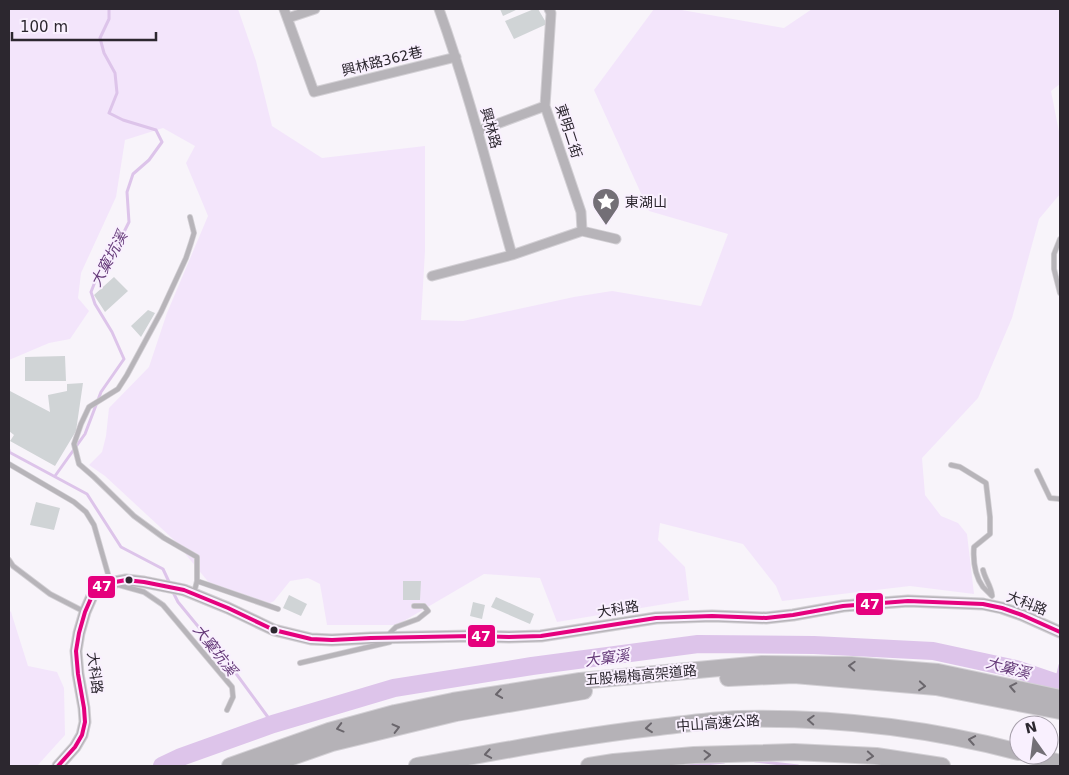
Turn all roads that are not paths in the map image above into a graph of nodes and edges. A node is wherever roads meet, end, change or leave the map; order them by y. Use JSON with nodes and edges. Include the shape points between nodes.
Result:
{"nodes":[{"id":1,"x":315,"y":9,"type":"edge"},
{"id":2,"x":439,"y":9,"type":"edge"},
{"id":3,"x":549,"y":9,"type":"edge"},
{"id":4,"x":286,"y":13,"type":"edge"},
{"id":5,"x":456,"y":57,"type":"junction"},
{"id":6,"x":545,"y":106,"type":"junction"},
{"id":7,"x":478,"y":130,"type":"junction"},
{"id":8,"x":190,"y":217,"type":"dead end"},
{"id":9,"x":582,"y":231,"type":"junction"},
{"id":10,"x":616,"y":239,"type":"dead end"},
{"id":11,"x":1060,"y":239,"type":"edge"},
{"id":12,"x":512,"y":256,"type":"junction"},
{"id":13,"x":432,"y":276,"type":"dead end"},
{"id":14,"x":1060,"y":293,"type":"edge"},
{"id":15,"x":9,"y":464,"type":"edge"},
{"id":16,"x":951,"y":465,"type":"dead end"},
{"id":17,"x":1037,"y":471,"type":"dead end"},
{"id":18,"x":1060,"y":499,"type":"edge"},
{"id":19,"x":9,"y":560,"type":"edge"},
{"id":20,"x":983,"y":570,"type":"dead end"},
{"id":21,"x":197,"y":581,"type":"junction"},
{"id":22,"x":110,"y":583,"type":"junction"},
{"id":23,"x":189,"y":592,"type":"junction"},
{"id":24,"x":993,"y":601,"type":"junction"},
{"id":25,"x":414,"y":606,"type":"dead end"},
{"id":26,"x":278,"y":609,"type":"dead end"},
{"id":27,"x":85,"y":612,"type":"junction"},
{"id":28,"x":1060,"y":632,"type":"edge"},
{"id":29,"x":385,"y":637,"type":"junction"},
{"id":30,"x":410,"y":637,"type":"junction"},
{"id":31,"x":300,"y":663,"type":"dead end"},
{"id":32,"x":1060,"y":698,"type":"edge"},
{"id":33,"x":227,"y":710,"type":"dead end"},
{"id":34,"x":1060,"y":712,"type":"edge"},
{"id":35,"x":1009,"y":749,"type":"edge"},
{"id":36,"x":58,"y":766,"type":"edge"},
{"id":37,"x":230,"y":766,"type":"edge"},
{"id":38,"x":266,"y":766,"type":"edge"},
{"id":39,"x":417,"y":766,"type":"edge"},
{"id":40,"x":589,"y":766,"type":"edge"},
{"id":41,"x":942,"y":766,"type":"edge"}],
"edges":[{"from":1,"to":4,"type":"street"},
{"from":2,"to":5,"type":"street","name":"興林路"},
{"from":3,"to":6,"type":"street","name":"東明二街"},
{"from":4,"to":5,"type":"street","name":"興林路362巷","via":[[314,92]]},
{"from":5,"to":7,"type":"street","name":"興林路"},
{"from":6,"to":7,"type":"street"},
{"from":6,"to":9,"type":"street","name":"東明二街","via":[[581,212]]},
{"from":7,"to":12,"type":"street","name":"興林路"},
{"from":8,"to":21,"type":"lane","via":[[194,233],[192,243],[160,312],[118,389],[89,407],[74,444],[79,464],[134,516],[197,557]]},
{"from":9,"to":10,"type":"street"},
{"from":9,"to":12,"type":"street"},
{"from":11,"to":14,"type":"lane","via":[[1054,254],[1054,269]]},
{"from":12,"to":13,"type":"street"},
{"from":15,"to":22,"type":"lane","via":[[86,512],[94,525]]},
{"from":16,"to":24,"type":"lane","via":[[986,483],[990,534],[974,548],[974,557],[976,572]]},
{"from":17,"to":18,"type":"lane","via":[[1050,498]]},
{"from":19,"to":27,"type":"lane","via":[[50,594]]},
{"from":20,"to":24,"type":"lane"},
{"from":21,"to":23,"type":"lane"},
{"from":21,"to":26,"type":"lane"},
{"from":22,"to":23,"type":"street","name":"大科路","via":[[126,580]]},
{"from":22,"to":27,"type":"street","name":"大科路","via":[[92,596]]},
{"from":22,"to":33,"type":"lane","via":[[144,592],[163,605],[232,687],[233,698]]},
{"from":23,"to":29,"type":"street","name":"大科路","via":[[274,630],[293,635],[332,640]]},
{"from":24,"to":28,"type":"street","name":"大科路","via":[[1002,608]]},
{"from":24,"to":30,"type":"street","name":"大科路","via":[[983,604],[908,601],[843,606],[766,618],[656,618],[541,636]]},
{"from":25,"to":29,"type":"lane","via":[[424,606],[428,611],[418,619],[396,627]]},
{"from":27,"to":36,"type":"street","name":"大科路","via":[[76,651],[85,722],[75,747]]},
{"from":29,"to":30,"type":"street","name":"大科路"},
{"from":30,"to":31,"type":"lane"},
{"from":32,"to":37,"type":"highway","name":"五股楊梅高架道路","one_way":true,"via":[[938,672],[851,665],[762,664],[580,680],[453,701],[328,731]]},
{"from":38,"to":34,"type":"highway","name":"五股楊梅高架道路","one_way":true,"via":[[332,743],[456,713],[586,691],[722,678],[794,675],[936,687]]},
{"from":35,"to":39,"type":"highway","name":"中山高速公路","one_way":true,"via":[[978,741],[869,724],[736,719],[606,733]]},
{"from":40,"to":41,"type":"highway","one_way":true,"via":[[694,755],[794,752],[876,756]]}]}
